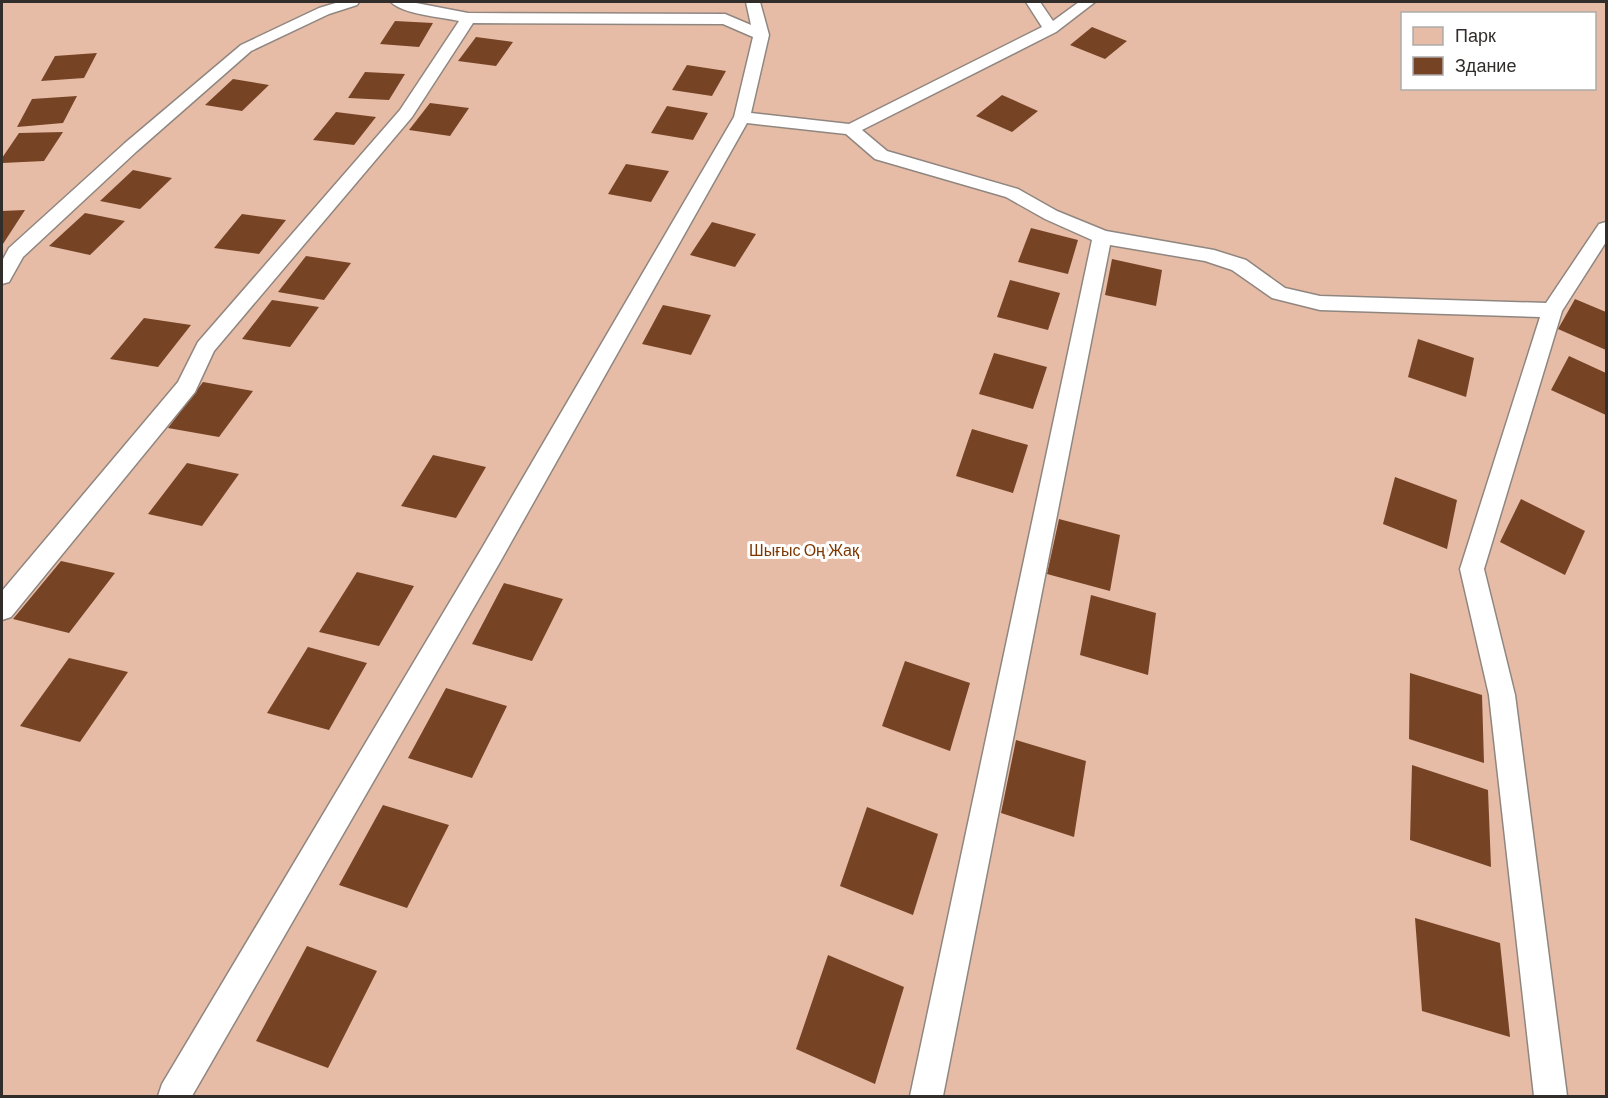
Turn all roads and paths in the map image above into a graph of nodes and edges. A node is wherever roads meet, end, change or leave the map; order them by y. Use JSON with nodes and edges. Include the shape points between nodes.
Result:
{"nodes":[{"id":1,"x":352,"y":2,"type":"edge"},
{"id":2,"x":398,"y":2,"type":"edge"},
{"id":3,"x":753,"y":2,"type":"edge"},
{"id":4,"x":1033,"y":2,"type":"edge"},
{"id":5,"x":1088,"y":2,"type":"edge"},
{"id":6,"x":468,"y":18,"type":"junction"},
{"id":7,"x":1051,"y":29,"type":"junction"},
{"id":8,"x":761,"y":35,"type":"junction"},
{"id":9,"x":742,"y":117,"type":"junction"},
{"id":10,"x":851,"y":129,"type":"junction"},
{"id":11,"x":1606,"y":228,"type":"edge"},
{"id":12,"x":1102,"y":237,"type":"junction"},
{"id":13,"x":2,"y":277,"type":"edge"},
{"id":14,"x":1552,"y":310,"type":"junction"},
{"id":15,"x":2,"y":609,"type":"edge"},
{"id":16,"x":174,"y":1096,"type":"edge"},
{"id":17,"x":926,"y":1096,"type":"edge"},
{"id":18,"x":1551,"y":1096,"type":"edge"}],
"edges":[{"from":1,"to":13,"type":"lane","via":[[246,48],[16,253]]},
{"from":2,"to":6,"type":"lane"},
{"from":3,"to":8,"type":"lane"},
{"from":4,"to":7,"type":"lane"},
{"from":5,"to":7,"type":"lane"},
{"from":6,"to":8,"type":"lane","via":[[725,19]]},
{"from":6,"to":15,"type":"lane","via":[[406,113],[205,347],[187,386]]},
{"from":7,"to":10,"type":"lane"},
{"from":8,"to":9,"type":"lane"},
{"from":9,"to":10,"type":"lane"},
{"from":9,"to":16,"type":"lane"},
{"from":10,"to":12,"type":"lane","via":[[881,155],[1012,193]]},
{"from":11,"to":14,"type":"lane"},
{"from":12,"to":14,"type":"lane","via":[[1207,255],[1239,265],[1279,293],[1320,303]]},
{"from":12,"to":17,"type":"lane"},
{"from":14,"to":18,"type":"lane","via":[[1472,568],[1502,695]]}]}
